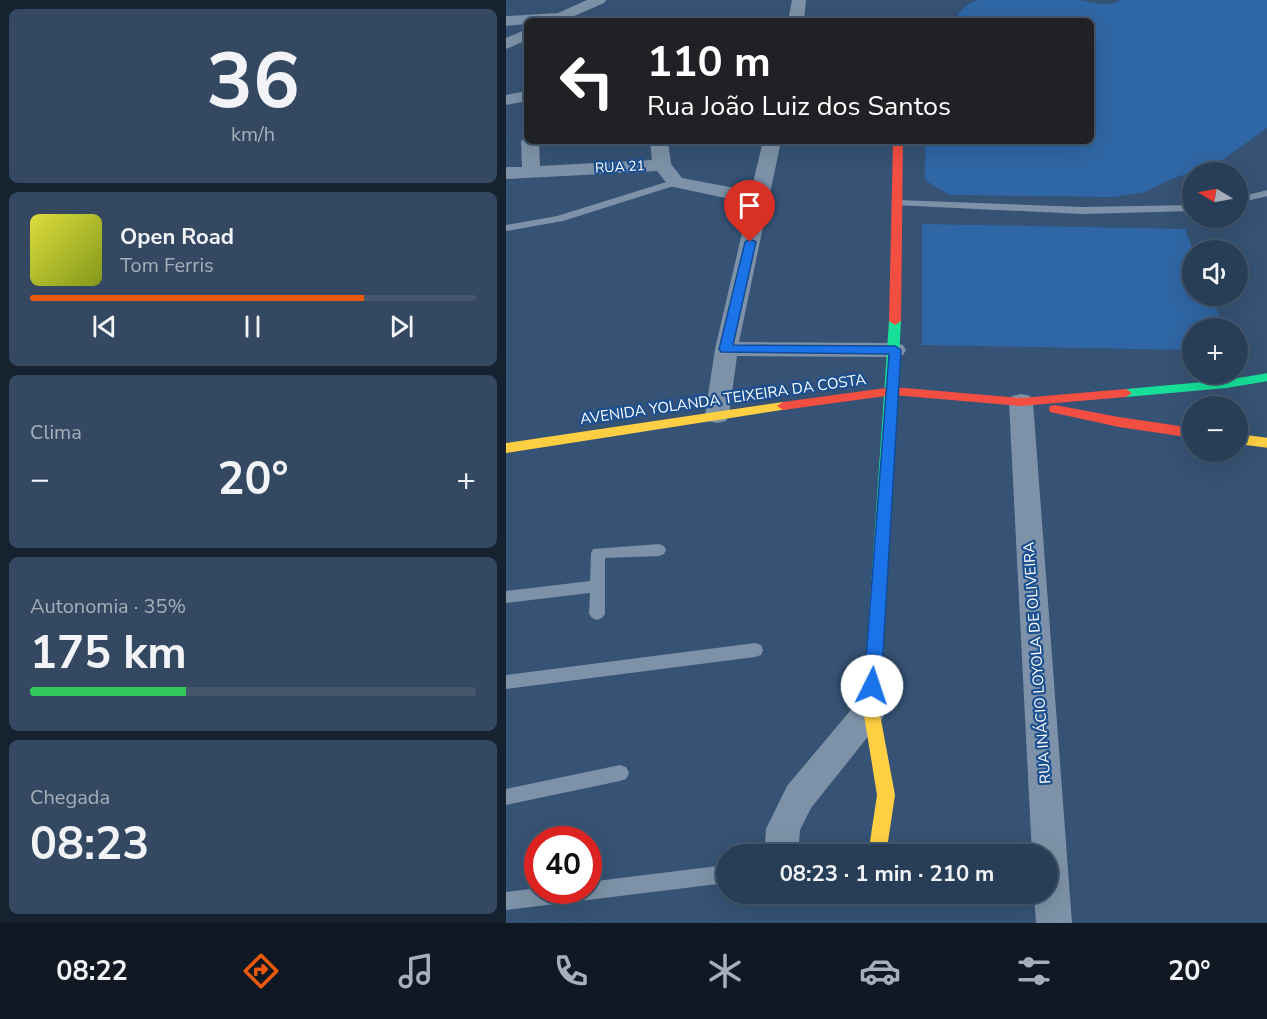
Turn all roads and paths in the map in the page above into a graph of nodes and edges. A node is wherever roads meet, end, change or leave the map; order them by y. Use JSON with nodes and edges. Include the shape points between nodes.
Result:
{"nodes":[{"id":1,"x":599,"y":0,"type":"edge"},
{"id":2,"x":799,"y":0,"type":"edge"},
{"id":3,"x":559,"y":18,"type":"edge"},
{"id":4,"x":796,"y":18,"type":"edge"},
{"id":5,"x":524,"y":20,"type":"edge"},
{"id":6,"x":506,"y":21,"type":"edge"},
{"id":7,"x":524,"y":35,"type":"edge"},
{"id":8,"x":506,"y":44,"type":"edge"},
{"id":9,"x":524,"y":97,"type":"edge"},
{"id":10,"x":506,"y":100,"type":"edge"},
{"id":11,"x":530,"y":144,"type":"edge"},
{"id":12,"x":659,"y":144,"type":"edge"},
{"id":13,"x":771,"y":144,"type":"edge"},
{"id":14,"x":898,"y":144,"type":"edge"},
{"id":15,"x":662,"y":165,"type":"junction"},
{"id":16,"x":531,"y":172,"type":"junction"},
{"id":17,"x":506,"y":173,"type":"edge"},
{"id":18,"x":676,"y":182,"type":"junction"},
{"id":19,"x":1268,"y":193,"type":"edge"},
{"id":20,"x":1248,"y":198,"type":"edge"},
{"id":21,"x":760,"y":200,"type":"junction"},
{"id":22,"x":898,"y":203,"type":"junction"},
{"id":23,"x":1182,"y":209,"type":"edge"},
{"id":24,"x":506,"y":228,"type":"edge"},
{"id":25,"x":726,"y":349,"type":"junction"},
{"id":26,"x":895,"y":350,"type":"junction"},
{"id":27,"x":1268,"y":377,"type":"edge"},
{"id":28,"x":893,"y":391,"type":"junction"},
{"id":29,"x":1021,"y":402,"type":"junction"},
{"id":30,"x":717,"y":415,"type":"junction"},
{"id":31,"x":1182,"y":431,"type":"edge"},
{"id":32,"x":1248,"y":440,"type":"edge"},
{"id":33,"x":1268,"y":443,"type":"edge"},
{"id":34,"x":506,"y":448,"type":"edge"},
{"id":35,"x":659,"y":550,"type":"dead end"},
{"id":36,"x":597,"y":586,"type":"junction"},
{"id":37,"x":506,"y":597,"type":"edge"},
{"id":38,"x":597,"y":614,"type":"dead end"},
{"id":39,"x":755,"y":650,"type":"dead end"},
{"id":40,"x":506,"y":681,"type":"edge"},
{"id":41,"x":871,"y":709,"type":"junction"},
{"id":42,"x":620,"y":773,"type":"dead end"},
{"id":43,"x":506,"y":797,"type":"edge"},
{"id":44,"x":782,"y":844,"type":"edge"},
{"id":45,"x":879,"y":844,"type":"edge"},
{"id":46,"x":716,"y":875,"type":"edge"},
{"id":47,"x":602,"y":889,"type":"edge"},
{"id":48,"x":524,"y":899,"type":"edge"},
{"id":49,"x":506,"y":901,"type":"edge"},
{"id":50,"x":1054,"y":923,"type":"edge"}],
"edges":[{"from":1,"to":3,"type":"street"},
{"from":2,"to":4,"type":"street"},
{"from":5,"to":6,"type":"street"},
{"from":7,"to":8,"type":"street"},
{"from":9,"to":10,"type":"street"},
{"from":11,"to":16,"type":"street"},
{"from":12,"to":15,"type":"street"},
{"from":13,"to":21,"type":"street"},
{"from":14,"to":22,"type":"street"},
{"from":15,"to":16,"type":"street","name":"RUA 21"},
{"from":15,"to":18,"type":"street","name":"RUA 21"},
{"from":16,"to":17,"type":"street","name":"RUA 21"},
{"from":18,"to":21,"type":"street"},
{"from":18,"to":24,"type":"lane","via":[[559,219]]},
{"from":19,"to":20,"type":"lane"},
{"from":21,"to":25,"type":"street"},
{"from":22,"to":23,"type":"lane","via":[[1082,211]]},
{"from":22,"to":26,"type":"street"},
{"from":25,"to":26,"type":"street"},
{"from":25,"to":30,"type":"street"},
{"from":26,"to":28,"type":"street"},
{"from":27,"to":29,"type":"street","name":"AVENIDA YOLANDA TEIXEIRA DA COSTA"},
{"from":28,"to":29,"type":"street","name":"AVENIDA YOLANDA TEIXEIRA DA COSTA"},
{"from":28,"to":30,"type":"street","name":"AVENIDA YOLANDA TEIXEIRA DA COSTA"},
{"from":28,"to":41,"type":"street"},
{"from":29,"to":31,"type":"street"},
{"from":29,"to":50,"type":"street","name":"RUA INÁCIO LOYOLA DE OLIVEIRA"},
{"from":30,"to":34,"type":"street","name":"AVENIDA YOLANDA TEIXEIRA DA COSTA"},
{"from":32,"to":33,"type":"street"},
{"from":35,"to":36,"type":"lane","via":[[598,553]]},
{"from":36,"to":37,"type":"lane"},
{"from":36,"to":38,"type":"lane"},
{"from":39,"to":40,"type":"lane"},
{"from":41,"to":44,"type":"street","via":[[799,797],[783,829]]},
{"from":41,"to":45,"type":"street","via":[[886,795]]},
{"from":42,"to":43,"type":"lane"},
{"from":46,"to":47,"type":"lane"},
{"from":48,"to":49,"type":"lane"}]}
